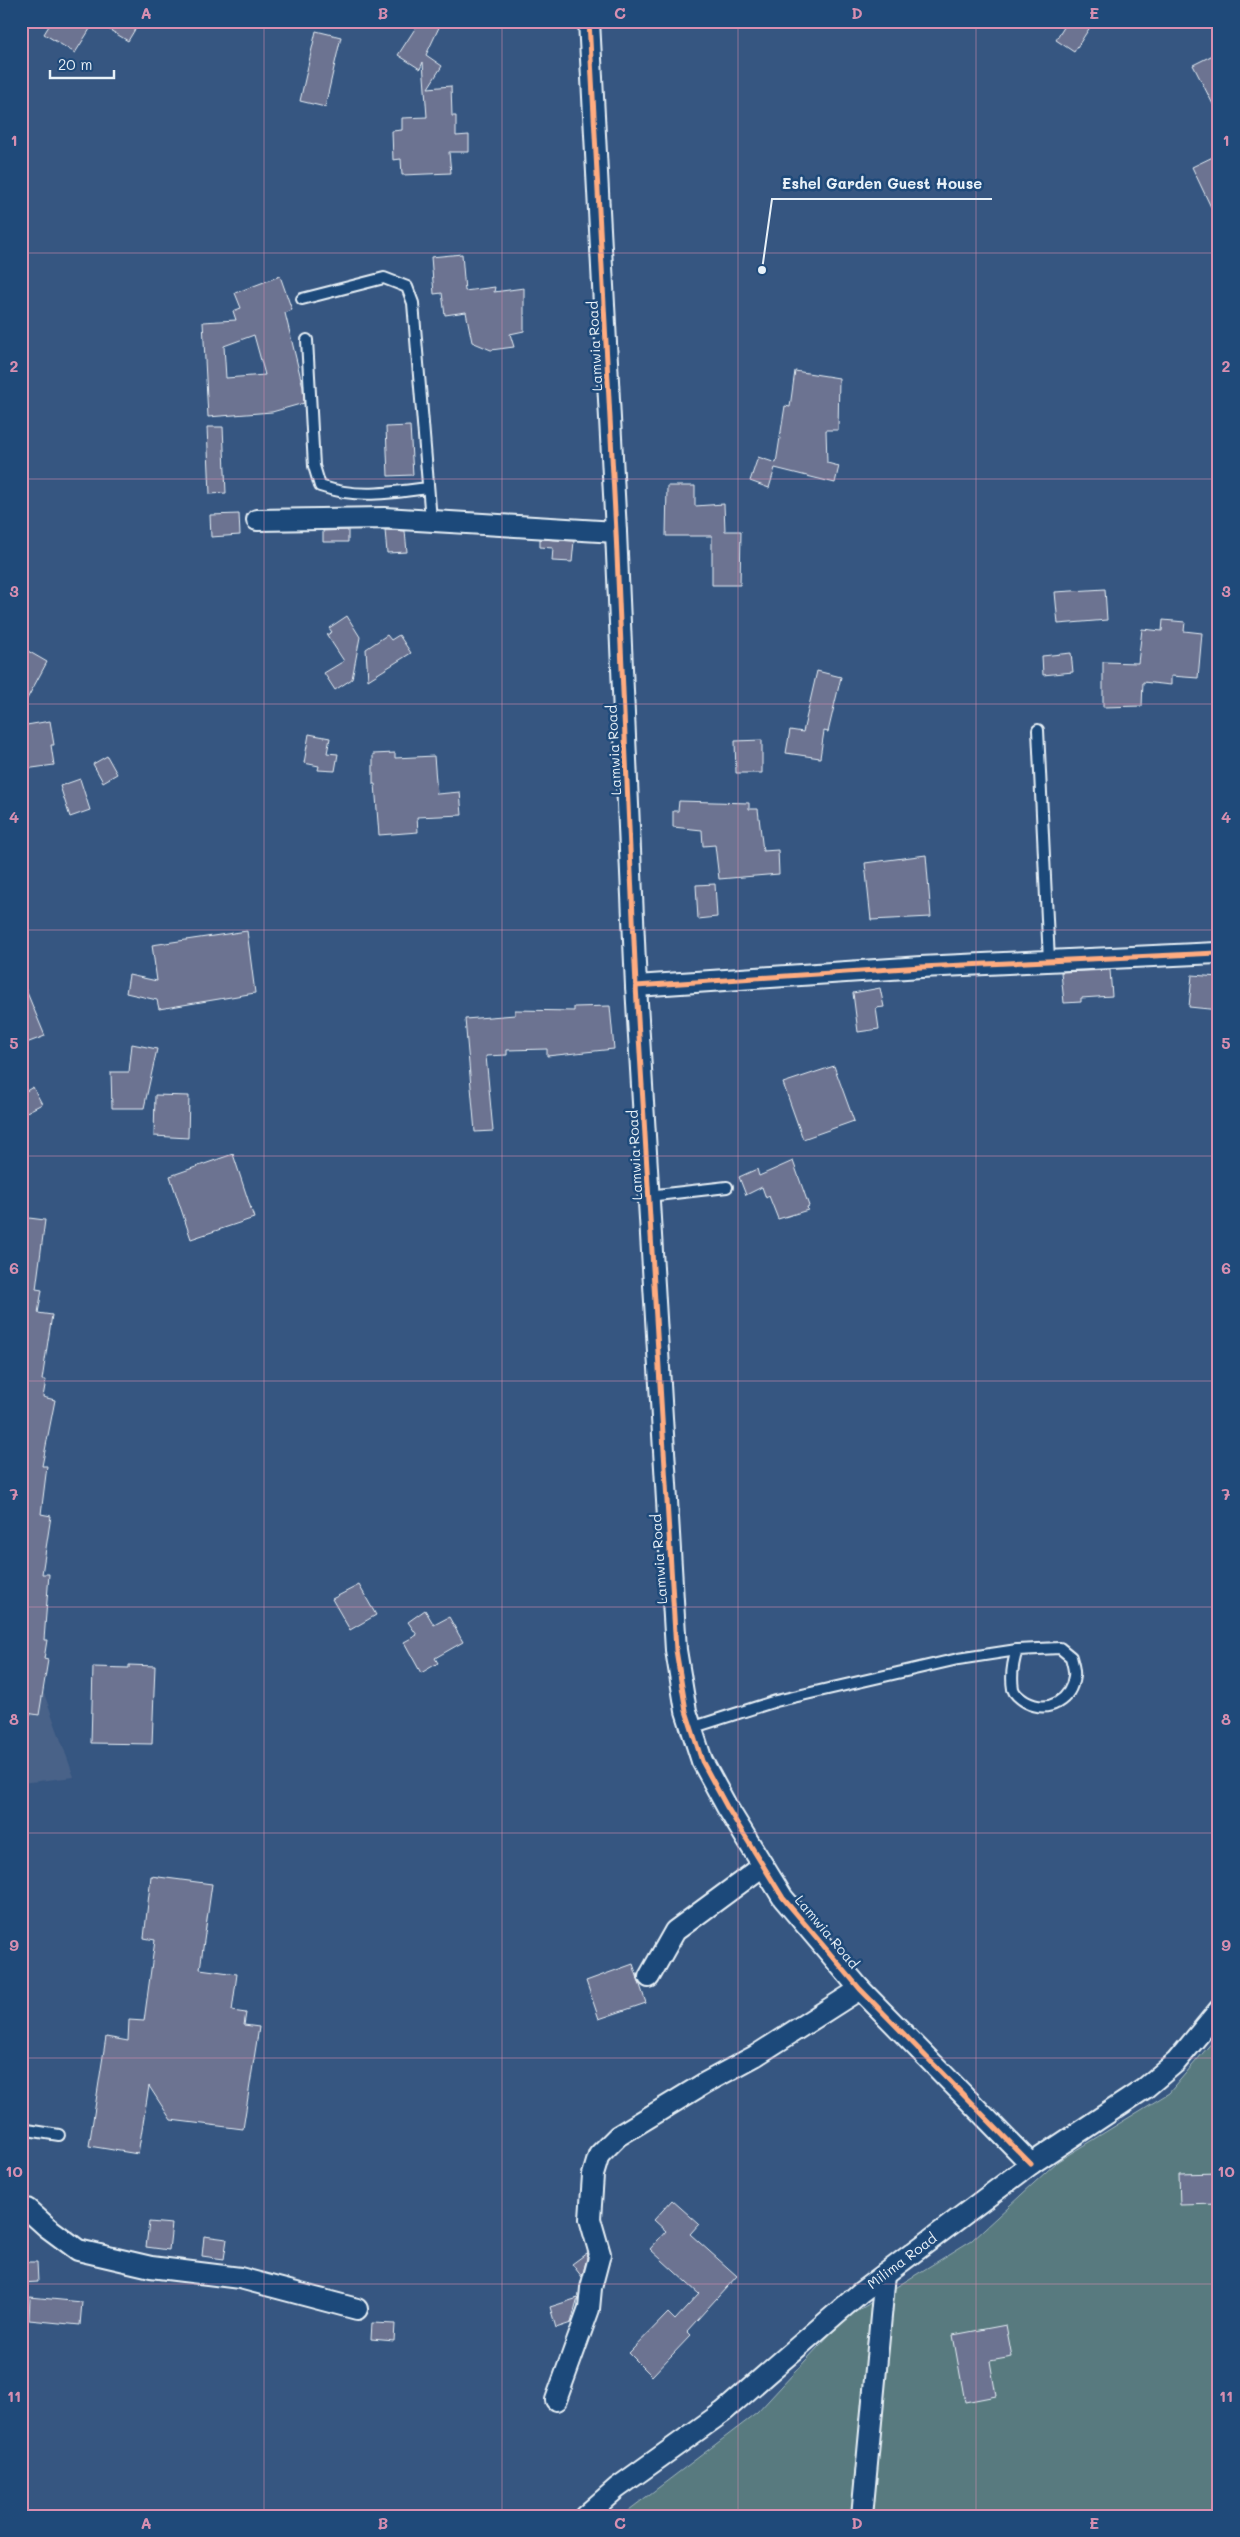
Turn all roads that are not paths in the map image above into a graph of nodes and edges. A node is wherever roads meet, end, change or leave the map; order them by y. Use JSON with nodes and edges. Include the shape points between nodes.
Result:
{"nodes":[{"id":1,"x":589,"y":21,"type":"edge"},
{"id":2,"x":302,"y":300,"type":"dead end"},
{"id":3,"x":307,"y":340,"type":"dead end"},
{"id":4,"x":428,"y":488,"type":"junction"},
{"id":5,"x":257,"y":520,"type":"dead end"},
{"id":6,"x":431,"y":520,"type":"junction"},
{"id":7,"x":616,"y":532,"type":"junction"},
{"id":8,"x":1038,"y":730,"type":"dead end"},
{"id":9,"x":1217,"y":953,"type":"dead end"},
{"id":10,"x":1049,"y":961,"type":"junction"},
{"id":11,"x":636,"y":986,"type":"junction"},
{"id":12,"x":727,"y":1187,"type":"dead end"},
{"id":13,"x":648,"y":1196,"type":"junction"},
{"id":14,"x":1016,"y":1650,"type":"junction"},
{"id":15,"x":691,"y":1728,"type":"junction"},
{"id":16,"x":763,"y":1866,"type":"junction"},
{"id":17,"x":649,"y":1977,"type":"dead end"},
{"id":18,"x":860,"y":1989,"type":"junction"},
{"id":19,"x":1219,"y":2010,"type":"edge"},
{"id":20,"x":21,"y":2129,"type":"edge"},
{"id":21,"x":59,"y":2136,"type":"dead end"},
{"id":22,"x":1031,"y":2164,"type":"junction"},
{"id":23,"x":27,"y":2208,"type":"dead end"},
{"id":24,"x":884,"y":2274,"type":"junction"},
{"id":25,"x":358,"y":2309,"type":"dead end"},
{"id":26,"x":556,"y":2400,"type":"dead end"},
{"id":27,"x":585,"y":2516,"type":"edge"},
{"id":28,"x":862,"y":2516,"type":"edge"}],
"edges":[{"from":1,"to":7,"type":"street","name":"Lamwia Road"},
{"from":2,"to":4,"type":"lane","via":[[384,278],[407,287],[413,302]]},
{"from":3,"to":4,"type":"lane","via":[[314,466],[320,486],[341,493],[368,496]]},
{"from":4,"to":6,"type":"lane"},
{"from":5,"to":6,"type":"street"},
{"from":6,"to":7,"type":"street"},
{"from":7,"to":11,"type":"street","name":"Lamwia Road"},
{"from":8,"to":10,"type":"lane"},
{"from":9,"to":10,"type":"street"},
{"from":10,"to":11,"type":"street"},
{"from":11,"to":13,"type":"street","name":"Lamwia Road"},
{"from":12,"to":13,"type":"lane"},
{"from":13,"to":15,"type":"street","name":"Lamwia Road","via":[[676,1650]]},
{"from":14,"to":14,"type":"lane","via":[[1013,1690],[1034,1706],[1047,1707],[1061,1702],[1070,1690],[1074,1674],[1071,1657],[1060,1648]]},
{"from":14,"to":15,"type":"lane","via":[[958,1659],[776,1701]]},
{"from":15,"to":16,"type":"street","name":"Lamwia Road","via":[[702,1761]]},
{"from":16,"to":17,"type":"street","via":[[675,1931]]},
{"from":16,"to":18,"type":"street","name":"Lamwia Road","via":[[783,1898]]},
{"from":18,"to":22,"type":"street","name":"Lamwia Road"},
{"from":18,"to":26,"type":"street","via":[[755,2056],[618,2136],[599,2155],[593,2175],[590,2219],[600,2254],[589,2309]]},
{"from":19,"to":22,"type":"street","name":"Milima Road","via":[[1176,2062],[1144,2090]]},
{"from":20,"to":21,"type":"lane"},
{"from":22,"to":24,"type":"street","name":"Milima Road"},
{"from":23,"to":25,"type":"street","via":[[47,2228],[78,2250],[151,2267],[240,2278]]},
{"from":24,"to":27,"type":"street","name":"Milima Road","via":[[723,2412],[617,2488]]},
{"from":24,"to":28,"type":"street"}]}
